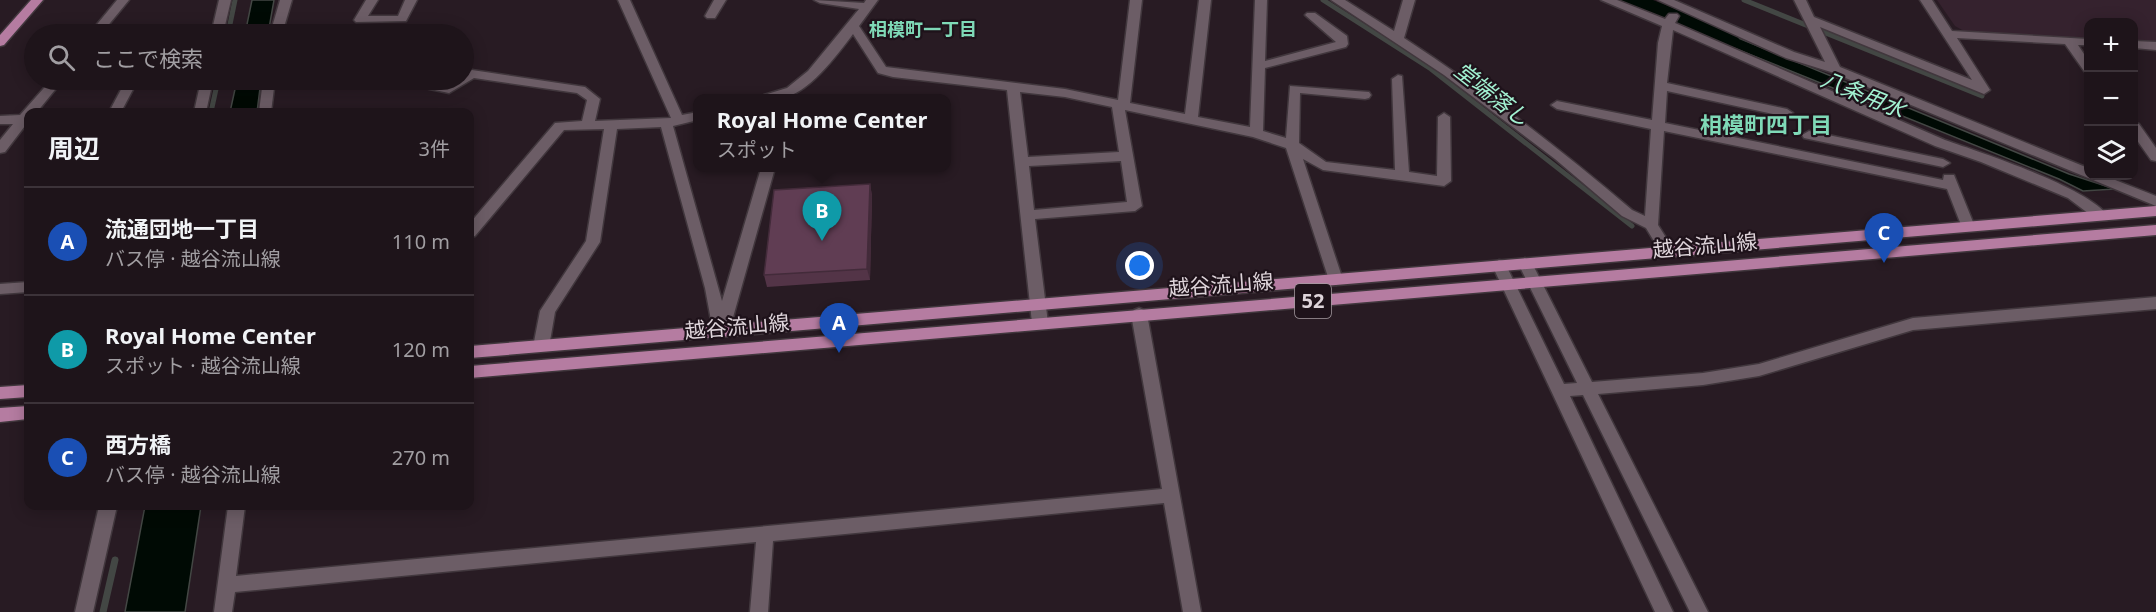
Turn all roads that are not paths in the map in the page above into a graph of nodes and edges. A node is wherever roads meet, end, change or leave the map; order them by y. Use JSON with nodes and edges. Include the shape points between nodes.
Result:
{"nodes":[{"id":1,"x":38,"y":0,"type":"edge"},
{"id":2,"x":123,"y":0,"type":"edge"},
{"id":3,"x":225,"y":0,"type":"edge"},
{"id":4,"x":287,"y":0,"type":"edge"},
{"id":5,"x":372,"y":0,"type":"edge"},
{"id":6,"x":411,"y":0,"type":"edge"},
{"id":7,"x":624,"y":0,"type":"edge"},
{"id":8,"x":720,"y":0,"type":"edge"},
{"id":9,"x":820,"y":0,"type":"edge"},
{"id":10,"x":1136,"y":0,"type":"edge"},
{"id":11,"x":1205,"y":0,"type":"edge"},
{"id":12,"x":1261,"y":0,"type":"edge"},
{"id":13,"x":1337,"y":0,"type":"edge"},
{"id":14,"x":1409,"y":0,"type":"edge"},
{"id":15,"x":1607,"y":0,"type":"edge"},
{"id":16,"x":1664,"y":0,"type":"edge"},
{"id":17,"x":1800,"y":0,"type":"edge"},
{"id":18,"x":1926,"y":0,"type":"edge"},
{"id":19,"x":870,"y":4,"type":"edge"},
{"id":20,"x":1677,"y":12,"type":"edge"},
{"id":21,"x":1311,"y":15,"type":"dead end"},
{"id":22,"x":711,"y":16,"type":"dead end"},
{"id":23,"x":1810,"y":19,"type":"junction"},
{"id":24,"x":103,"y":24,"type":"edge"},
{"id":25,"x":219,"y":24,"type":"edge"},
{"id":26,"x":279,"y":24,"type":"edge"},
{"id":27,"x":854,"y":27,"type":"junction"},
{"id":28,"x":1947,"y":34,"type":"junction"},
{"id":29,"x":1397,"y":40,"type":"junction"},
{"id":30,"x":2069,"y":41,"type":"junction"},
{"id":31,"x":0,"y":42,"type":"edge"},
{"id":32,"x":2084,"y":42,"type":"edge"},
{"id":33,"x":2138,"y":45,"type":"edge"},
{"id":34,"x":2156,"y":46,"type":"edge"},
{"id":35,"x":2084,"y":62,"type":"edge"},
{"id":36,"x":1258,"y":66,"type":"junction"},
{"id":37,"x":1835,"y":69,"type":"junction"},
{"id":38,"x":474,"y":74,"type":"edge"},
{"id":39,"x":1398,"y":79,"type":"dead end"},
{"id":40,"x":1013,"y":86,"type":"junction"},
{"id":41,"x":1661,"y":86,"type":"junction"},
{"id":42,"x":49,"y":90,"type":"edge"},
{"id":43,"x":127,"y":90,"type":"edge"},
{"id":44,"x":205,"y":90,"type":"edge"},
{"id":45,"x":268,"y":90,"type":"edge"},
{"id":46,"x":790,"y":94,"type":"edge"},
{"id":47,"x":1365,"y":95,"type":"dead end"},
{"id":48,"x":1557,"y":105,"type":"dead end"},
{"id":49,"x":1121,"y":106,"type":"junction"},
{"id":50,"x":34,"y":108,"type":"edge"},
{"id":51,"x":117,"y":108,"type":"edge"},
{"id":52,"x":201,"y":108,"type":"edge"},
{"id":53,"x":266,"y":108,"type":"edge"},
{"id":54,"x":1787,"y":113,"type":"dead end"},
{"id":55,"x":24,"y":116,"type":"edge"},
{"id":56,"x":693,"y":117,"type":"edge"},
{"id":57,"x":1444,"y":117,"type":"dead end"},
{"id":58,"x":0,"y":120,"type":"edge"},
{"id":59,"x":24,"y":120,"type":"edge"},
{"id":60,"x":1191,"y":120,"type":"junction"},
{"id":61,"x":672,"y":122,"type":"junction"},
{"id":62,"x":587,"y":125,"type":"junction"},
{"id":63,"x":611,"y":125,"type":"junction"},
{"id":64,"x":1660,"y":125,"type":"junction"},
{"id":65,"x":1256,"y":133,"type":"junction"},
{"id":66,"x":2138,"y":134,"type":"edge"},
{"id":67,"x":1809,"y":135,"type":"dead end"},
{"id":68,"x":1940,"y":143,"type":"junction"},
{"id":69,"x":1292,"y":145,"type":"junction"},
{"id":70,"x":0,"y":149,"type":"edge"},
{"id":71,"x":1126,"y":156,"type":"junction"},
{"id":72,"x":2156,"y":157,"type":"edge"},
{"id":73,"x":1020,"y":162,"type":"junction"},
{"id":74,"x":1943,"y":163,"type":"junction"},
{"id":75,"x":767,"y":172,"type":"edge"},
{"id":76,"x":2084,"y":172,"type":"edge"},
{"id":77,"x":1402,"y":175,"type":"junction"},
{"id":78,"x":2103,"y":180,"type":"edge"},
{"id":79,"x":1952,"y":186,"type":"junction"},
{"id":80,"x":2156,"y":201,"type":"edge"},
{"id":81,"x":2156,"y":212,"type":"edge"},
{"id":82,"x":1026,"y":215,"type":"junction"},
{"id":83,"x":2102,"y":217,"type":"junction"},
{"id":84,"x":1651,"y":225,"type":"junction"},
{"id":85,"x":1968,"y":226,"type":"junction"},
{"id":86,"x":474,"y":227,"type":"edge"},
{"id":87,"x":2156,"y":230,"type":"edge"},
{"id":88,"x":1668,"y":252,"type":"junction"},
{"id":89,"x":1525,"y":263,"type":"junction"},
{"id":90,"x":1499,"y":265,"type":"junction"},
{"id":91,"x":1336,"y":280,"type":"junction"},
{"id":92,"x":1535,"y":283,"type":"junction"},
{"id":93,"x":1509,"y":285,"type":"junction"},
{"id":94,"x":24,"y":286,"type":"edge"},
{"id":95,"x":0,"y":290,"type":"edge"},
{"id":96,"x":2156,"y":303,"type":"edge"},
{"id":97,"x":1038,"y":305,"type":"junction"},
{"id":98,"x":1139,"y":314,"type":"junction"},
{"id":99,"x":1040,"y":323,"type":"junction"},
{"id":100,"x":721,"y":331,"type":"junction"},
{"id":101,"x":541,"y":346,"type":"junction"},
{"id":102,"x":474,"y":352,"type":"edge"},
{"id":103,"x":474,"y":372,"type":"edge"},
{"id":104,"x":1588,"y":388,"type":"junction"},
{"id":105,"x":24,"y":391,"type":"edge"},
{"id":106,"x":1559,"y":391,"type":"junction"},
{"id":107,"x":0,"y":393,"type":"edge"},
{"id":108,"x":24,"y":413,"type":"edge"},
{"id":109,"x":0,"y":415,"type":"edge"},
{"id":110,"x":1172,"y":495,"type":"junction"},
{"id":111,"x":107,"y":510,"type":"edge"},
{"id":112,"x":235,"y":510,"type":"edge"},
{"id":113,"x":765,"y":535,"type":"junction"},
{"id":114,"x":226,"y":585,"type":"junction"},
{"id":115,"x":84,"y":612,"type":"edge"},
{"id":116,"x":223,"y":612,"type":"edge"},
{"id":117,"x":759,"y":612,"type":"edge"},
{"id":118,"x":1192,"y":612,"type":"edge"},
{"id":119,"x":1664,"y":612,"type":"edge"},
{"id":120,"x":1699,"y":612,"type":"edge"}],
"edges":[{"from":1,"to":31,"type":"main road"},
{"from":2,"to":24,"type":"street"},
{"from":3,"to":25,"type":"street"},
{"from":4,"to":26,"type":"street"},
{"from":5,"to":6,"type":"street","via":[[360,20],[402,19]]},
{"from":7,"to":61,"type":"street"},
{"from":8,"to":22,"type":"street"},
{"from":9,"to":19,"type":"street"},
{"from":10,"to":49,"type":"street"},
{"from":11,"to":60,"type":"street"},
{"from":12,"to":36,"type":"street"},
{"from":13,"to":29,"type":"street"},
{"from":14,"to":29,"type":"street"},
{"from":15,"to":20,"type":"street"},
{"from":16,"to":20,"type":"street"},
{"from":17,"to":23,"type":"street"},
{"from":18,"to":28,"type":"street"},
{"from":19,"to":27,"type":"street"},
{"from":20,"to":37,"type":"street"},
{"from":20,"to":41,"type":"street","via":[[1664,43]]},
{"from":20,"to":68,"type":"street"},
{"from":21,"to":36,"type":"street","via":[[1343,39],[1342,44]]},
{"from":23,"to":28,"type":"street","via":[[1984,90]]},
{"from":23,"to":37,"type":"street"},
{"from":27,"to":40,"type":"street","via":[[882,70]]},
{"from":27,"to":46,"type":"street"},
{"from":28,"to":30,"type":"street"},
{"from":29,"to":84,"type":"street","via":[[1505,114],[1627,213]]},
{"from":30,"to":32,"type":"street"},
{"from":30,"to":35,"type":"street"},
{"from":33,"to":34,"type":"street"},
{"from":36,"to":65,"type":"street"},
{"from":37,"to":76,"type":"street"},
{"from":38,"to":62,"type":"street","via":[[580,90],[594,99]]},
{"from":39,"to":77,"type":"street"},
{"from":40,"to":49,"type":"street"},
{"from":40,"to":73,"type":"street"},
{"from":41,"to":54,"type":"street"},
{"from":41,"to":64,"type":"street"},
{"from":42,"to":50,"type":"street"},
{"from":43,"to":51,"type":"street"},
{"from":44,"to":52,"type":"street"},
{"from":45,"to":53,"type":"street"},
{"from":47,"to":69,"type":"street","via":[[1294,89]]},
{"from":48,"to":64,"type":"street"},
{"from":49,"to":60,"type":"street"},
{"from":49,"to":71,"type":"street"},
{"from":55,"to":58,"type":"street"},
{"from":56,"to":61,"type":"street"},
{"from":57,"to":77,"type":"street","via":[[1444,181]]},
{"from":59,"to":70,"type":"street"},
{"from":60,"to":65,"type":"street"},
{"from":61,"to":63,"type":"street"},
{"from":61,"to":100,"type":"street"},
{"from":62,"to":63,"type":"street"},
{"from":62,"to":86,"type":"street","via":[[561,126]]},
{"from":63,"to":101,"type":"street","via":[[593,242],[548,311]]},
{"from":64,"to":79,"type":"street"},
{"from":64,"to":84,"type":"street"},
{"from":65,"to":69,"type":"street"},
{"from":66,"to":72,"type":"street"},
{"from":67,"to":74,"type":"street"},
{"from":68,"to":74,"type":"street"},
{"from":68,"to":83,"type":"street","via":[[2073,195]]},
{"from":69,"to":77,"type":"street","via":[[1323,166]]},
{"from":69,"to":91,"type":"street"},
{"from":71,"to":73,"type":"street"},
{"from":71,"to":82,"type":"street","via":[[1135,206]]},
{"from":73,"to":82,"type":"street"},
{"from":74,"to":79,"type":"street"},
{"from":75,"to":100,"type":"street"},
{"from":78,"to":80,"type":"street"},
{"from":79,"to":85,"type":"street"},
{"from":81,"to":83,"type":"main road","name":"越谷流山線","number":"52"},
{"from":82,"to":97,"type":"street"},
{"from":83,"to":85,"type":"main road","name":"越谷流山線","number":"52"},
{"from":84,"to":88,"type":"street"},
{"from":85,"to":88,"type":"main road","name":"越谷流山線","number":"52"},
{"from":87,"to":92,"type":"main road","name":"越谷流山線","number":"52"},
{"from":88,"to":89,"type":"main road","name":"越谷流山線","number":"52"},
{"from":89,"to":90,"type":"main road","name":"越谷流山線","number":"52"},
{"from":89,"to":92,"type":"street"},
{"from":90,"to":91,"type":"main road","name":"越谷流山線","number":"52"},
{"from":90,"to":93,"type":"street"},
{"from":91,"to":97,"type":"main road","name":"越谷流山線","number":"52"},
{"from":92,"to":93,"type":"main road","name":"越谷流山線","number":"52"},
{"from":92,"to":104,"type":"street"},
{"from":93,"to":98,"type":"main road","name":"越谷流山線","number":"52"},
{"from":93,"to":106,"type":"street"},
{"from":94,"to":95,"type":"street"},
{"from":96,"to":104,"type":"street","via":[[1913,324],[1786,363],[1743,372]]},
{"from":97,"to":99,"type":"street"},
{"from":97,"to":100,"type":"main road","name":"越谷流山線","number":"52"},
{"from":98,"to":99,"type":"main road","name":"越谷流山線","number":"52"},
{"from":98,"to":110,"type":"street"},
{"from":99,"to":103,"type":"main road","name":"越谷流山線","number":"52"},
{"from":100,"to":101,"type":"main road","name":"越谷流山線","number":"52"},
{"from":101,"to":102,"type":"main road","name":"越谷流山線","number":"52"},
{"from":104,"to":106,"type":"street"},
{"from":104,"to":120,"type":"street"},
{"from":105,"to":107,"type":"main road"},
{"from":106,"to":119,"type":"street"},
{"from":108,"to":109,"type":"main road"},
{"from":110,"to":113,"type":"street"},
{"from":110,"to":118,"type":"street"},
{"from":111,"to":115,"type":"street"},
{"from":112,"to":114,"type":"street"},
{"from":113,"to":114,"type":"street"},
{"from":113,"to":117,"type":"street"},
{"from":114,"to":116,"type":"street"}]}
